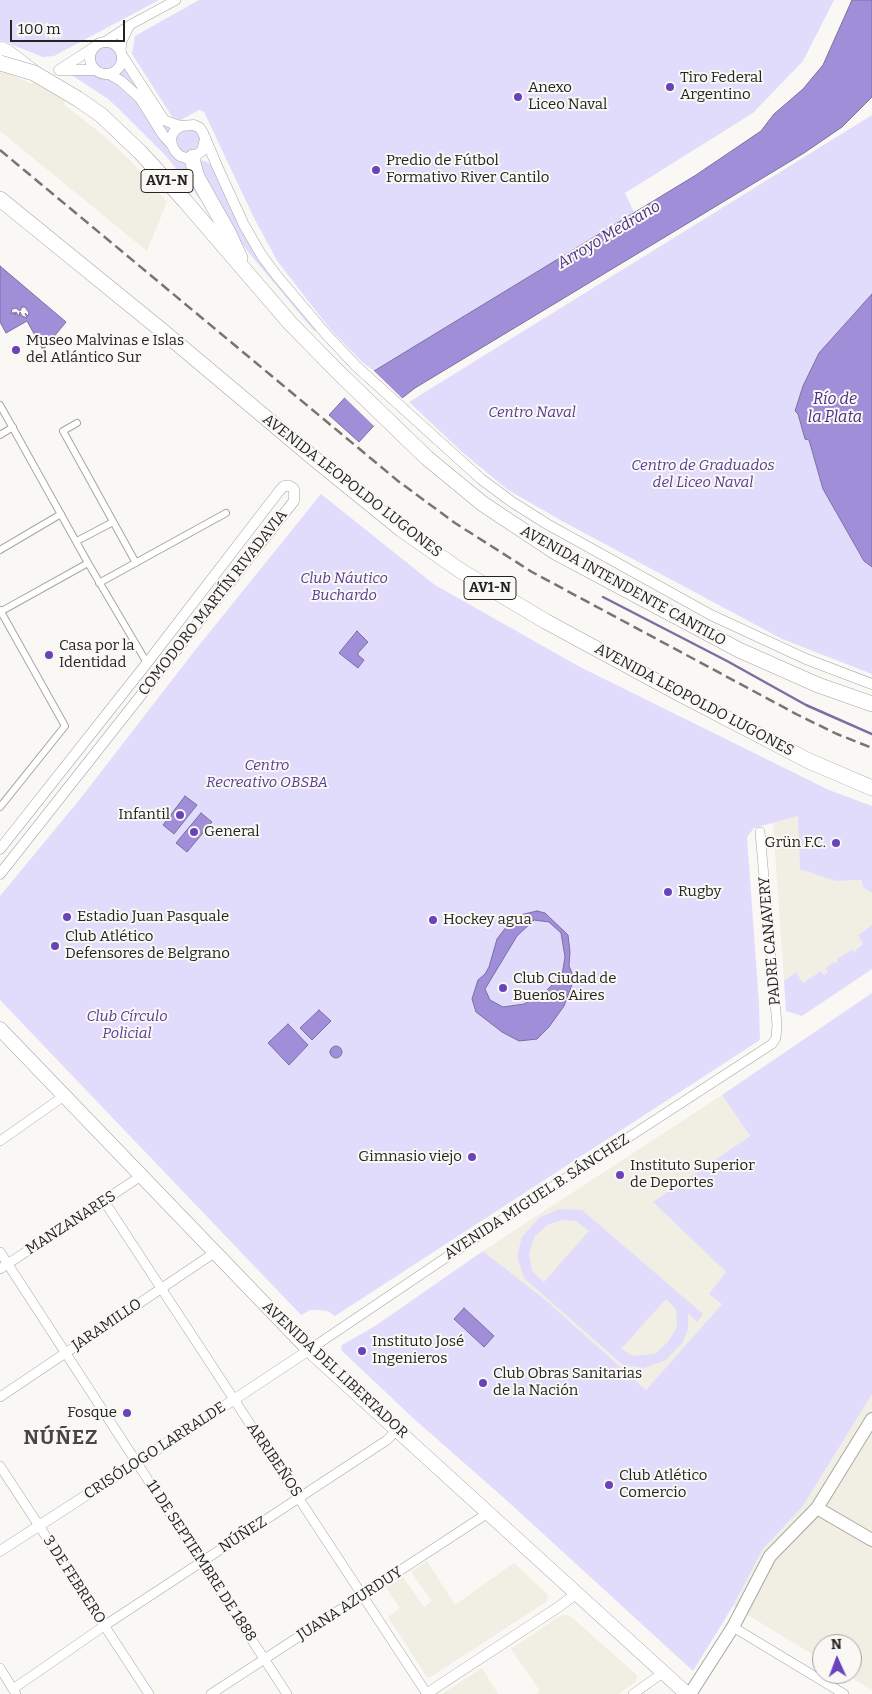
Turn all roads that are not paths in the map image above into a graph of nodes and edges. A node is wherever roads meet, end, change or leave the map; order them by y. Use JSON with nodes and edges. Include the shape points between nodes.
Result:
{"nodes":[{"id":1,"x":176,"y":0,"type":"edge"},
{"id":2,"x":130,"y":25,"type":"junction"},
{"id":3,"x":106,"y":41,"type":"junction"},
{"id":4,"x":93,"y":48,"type":"junction"},
{"id":5,"x":0,"y":49,"type":"edge"},
{"id":6,"x":122,"y":54,"type":"junction"},
{"id":7,"x":0,"y":63,"type":"edge"},
{"id":8,"x":95,"y":70,"type":"junction"},
{"id":9,"x":34,"y":73,"type":"junction"},
{"id":10,"x":109,"y":74,"type":"junction"},
{"id":11,"x":181,"y":126,"type":"junction"},
{"id":12,"x":205,"y":139,"type":"junction"},
{"id":13,"x":172,"y":145,"type":"junction"},
{"id":14,"x":195,"y":156,"type":"junction"},
{"id":15,"x":216,"y":166,"type":"junction"},
{"id":16,"x":0,"y":199,"type":"edge"},
{"id":17,"x":246,"y":273,"type":"junction"},
{"id":18,"x":0,"y":405,"type":"edge"},
{"id":19,"x":77,"y":423,"type":"dead end"},
{"id":20,"x":13,"y":427,"type":"junction"},
{"id":21,"x":0,"y":434,"type":"edge"},
{"id":22,"x":226,"y":513,"type":"dead end"},
{"id":23,"x":61,"y":514,"type":"junction"},
{"id":24,"x":113,"y":522,"type":"junction"},
{"id":25,"x":77,"y":541,"type":"junction"},
{"id":26,"x":0,"y":550,"type":"edge"},
{"id":27,"x":136,"y":562,"type":"junction"},
{"id":28,"x":88,"y":563,"type":"junction"},
{"id":29,"x":99,"y":583,"type":"junction"},
{"id":30,"x":0,"y":611,"type":"edge"},
{"id":31,"x":160,"y":646,"type":"junction"},
{"id":32,"x":173,"y":654,"type":"junction"},
{"id":33,"x":147,"y":663,"type":"junction"},
{"id":34,"x":872,"y":684,"type":"edge"},
{"id":35,"x":872,"y":704,"type":"edge"},
{"id":36,"x":872,"y":788,"type":"edge"},
{"id":37,"x":0,"y":806,"type":"edge"},
{"id":38,"x":760,"y":832,"type":"dead end"},
{"id":39,"x":0,"y":849,"type":"edge"},
{"id":40,"x":0,"y":874,"type":"edge"},
{"id":41,"x":0,"y":1029,"type":"edge"},
{"id":42,"x":768,"y":1048,"type":"joint"},
{"id":43,"x":64,"y":1096,"type":"junction"},
{"id":44,"x":0,"y":1140,"type":"edge"},
{"id":45,"x":141,"y":1176,"type":"junction"},
{"id":46,"x":104,"y":1201,"type":"junction"},
{"id":47,"x":0,"y":1252,"type":"edge"},
{"id":48,"x":214,"y":1253,"type":"junction"},
{"id":49,"x":4,"y":1266,"type":"edge"},
{"id":50,"x":162,"y":1288,"type":"junction"},
{"id":51,"x":309,"y":1350,"type":"junction"},
{"id":52,"x":65,"y":1353,"type":"junction"},
{"id":53,"x":0,"y":1396,"type":"edge"},
{"id":54,"x":235,"y":1399,"type":"junction"},
{"id":55,"x":872,"y":1418,"type":"edge"},
{"id":56,"x":397,"y":1430,"type":"junction"},
{"id":57,"x":136,"y":1462,"type":"junction"},
{"id":58,"x":0,"y":1466,"type":"edge"},
{"id":59,"x":299,"y":1498,"type":"junction"},
{"id":60,"x":817,"y":1508,"type":"junction"},
{"id":61,"x":488,"y":1513,"type":"junction"},
{"id":62,"x":39,"y":1526,"type":"junction"},
{"id":63,"x":872,"y":1540,"type":"edge"},
{"id":64,"x":0,"y":1551,"type":"edge"},
{"id":65,"x":201,"y":1562,"type":"junction"},
{"id":66,"x":577,"y":1594,"type":"junction"},
{"id":67,"x":363,"y":1595,"type":"junction"},
{"id":68,"x":104,"y":1626,"type":"junction"},
{"id":69,"x":733,"y":1627,"type":"junction"},
{"id":70,"x":265,"y":1660,"type":"junction"},
{"id":71,"x":0,"y":1668,"type":"edge"},
{"id":72,"x":664,"y":1672,"type":"junction"},
{"id":73,"x":15,"y":1692,"type":"edge"},
{"id":74,"x":150,"y":1694,"type":"edge"},
{"id":75,"x":211,"y":1694,"type":"edge"},
{"id":76,"x":287,"y":1694,"type":"edge"},
{"id":77,"x":427,"y":1694,"type":"edge"},
{"id":78,"x":633,"y":1694,"type":"edge"},
{"id":79,"x":688,"y":1694,"type":"edge"},
{"id":80,"x":844,"y":1694,"type":"edge"}],
"edges":[{"from":1,"to":2,"type":"street"},
{"from":2,"to":3,"type":"street"},
{"from":2,"to":6,"type":"street","via":[[122,42]]},
{"from":3,"to":4,"type":"street"},
{"from":3,"to":6,"type":"street","via":[[115,44]]},
{"from":4,"to":8,"type":"street","via":[[90,62]]},
{"from":4,"to":8,"type":"street","via":[[58,70]]},
{"from":5,"to":9,"type":"highway"},
{"from":6,"to":10,"type":"street","via":[[121,66]]},
{"from":6,"to":11,"type":"street","via":[[164,120]]},
{"from":7,"to":9,"type":"highway","bridge":true},
{"from":8,"to":10,"type":"street"},
{"from":9,"to":17,"type":"highway","name":"AVENIDA INTENDENTE CANTILO","number":"AV1-N","bridge":true,"via":[[101,115],[185,201]]},
{"from":10,"to":13,"type":"street","via":[[140,98]]},
{"from":11,"to":12,"type":"street","via":[[194,125]]},
{"from":11,"to":13,"type":"street","via":[[171,137]]},
{"from":12,"to":14,"type":"street","via":[[202,151]]},
{"from":12,"to":15,"type":"street","name":"AVENIDA INTENDENTE CANTILO"},
{"from":13,"to":14,"type":"street","via":[[180,156]]},
{"from":14,"to":15,"type":"street","via":[[208,158]]},
{"from":14,"to":17,"type":"highway","via":[[192,163],[197,177],[229,234]]},
{"from":15,"to":34,"type":"street","name":"AVENIDA INTENDENTE CANTILO","via":[[262,256],[325,333],[400,407],[496,490],[579,544],[720,619],[806,660]]},
{"from":16,"to":36,"type":"highway","name":"AVENIDA LEOPOLDO LUGONES","number":"AV1-N","via":[[323,466],[461,571],[545,621],[689,698],[809,761]]},
{"from":17,"to":35,"type":"highway","name":"AVENIDA INTENDENTE CANTILO","number":"AV1-N","via":[[352,386],[427,458],[483,504],[557,553],[765,663]]},
{"from":18,"to":20,"type":"street"},
{"from":19,"to":24,"type":"street","via":[[63,431]]},
{"from":20,"to":21,"type":"street"},
{"from":20,"to":23,"type":"street"},
{"from":22,"to":27,"type":"street"},
{"from":23,"to":25,"type":"street"},
{"from":23,"to":26,"type":"street"},
{"from":24,"to":25,"type":"street"},
{"from":24,"to":27,"type":"street"},
{"from":25,"to":28,"type":"street"},
{"from":27,"to":29,"type":"street"},
{"from":28,"to":29,"type":"street"},
{"from":28,"to":30,"type":"street"},
{"from":29,"to":33,"type":"street"},
{"from":30,"to":37,"type":"street","via":[[65,726]]},
{"from":31,"to":32,"type":"street"},
{"from":31,"to":32,"type":"street","name":"COMODORO MARTÍN RIVADAVIA","via":[[280,490],[290,486],[294,489],[294,501]]},
{"from":31,"to":33,"type":"street","name":"COMODORO MARTÍN RIVADAVIA"},
{"from":32,"to":40,"type":"street","name":"COMODORO MARTÍN RIVADAVIA"},
{"from":33,"to":39,"type":"street","name":"COMODORO MARTÍN RIVADAVIA"},
{"from":38,"to":42,"type":"street","name":"PADRE CANAVERY","via":[[777,1025],[776,1038]]},
{"from":41,"to":43,"type":"main road","name":"AVENIDA DEL LIBERTADOR"},
{"from":42,"to":51,"type":"street","name":"AVENIDA MIGUEL B. SÁNCHEZ","via":[[509,1215]]},
{"from":43,"to":44,"type":"street"},
{"from":43,"to":45,"type":"main road","name":"AVENIDA DEL LIBERTADOR"},
{"from":45,"to":46,"type":"street","name":"MANZANARES"},
{"from":45,"to":48,"type":"main road","name":"AVENIDA DEL LIBERTADOR"},
{"from":46,"to":49,"type":"street","name":"MANZANARES"},
{"from":46,"to":50,"type":"street","name":"ARRIBEÑOS"},
{"from":47,"to":49,"type":"street","name":"11 DE SEPTIEMBRE DE 1888"},
{"from":48,"to":50,"type":"street","name":"JARAMILLO"},
{"from":48,"to":51,"type":"main road","name":"AVENIDA DEL LIBERTADOR"},
{"from":49,"to":52,"type":"street","name":"11 DE SEPTIEMBRE DE 1888"},
{"from":50,"to":52,"type":"street","name":"JARAMILLO"},
{"from":50,"to":54,"type":"street","name":"ARRIBEÑOS"},
{"from":51,"to":54,"type":"street","name":"CRISÓLOGO LARRALDE"},
{"from":51,"to":56,"type":"main road","name":"AVENIDA DEL LIBERTADOR"},
{"from":52,"to":53,"type":"street","name":"JARAMILLO"},
{"from":52,"to":57,"type":"street","name":"11 DE SEPTIEMBRE DE 1888"},
{"from":54,"to":57,"type":"street","name":"CRISÓLOGO LARRALDE"},
{"from":54,"to":59,"type":"street","name":"ARRIBEÑOS"},
{"from":55,"to":60,"type":"main road"},
{"from":56,"to":59,"type":"street","name":"NÚÑEZ","via":[[387,1440]]},
{"from":56,"to":61,"type":"main road","name":"AVENIDA DEL LIBERTADOR"},
{"from":57,"to":62,"type":"street","name":"CRISÓLOGO LARRALDE"},
{"from":57,"to":65,"type":"street","name":"11 DE SEPTIEMBRE DE 1888"},
{"from":58,"to":62,"type":"street","name":"3 DE FEBRERO"},
{"from":59,"to":65,"type":"street","name":"NÚÑEZ"},
{"from":59,"to":67,"type":"street","name":"ARRIBEÑOS"},
{"from":60,"to":63,"type":"main road"},
{"from":60,"to":69,"type":"main road","via":[[770,1556]]},
{"from":61,"to":66,"type":"main road","name":"AVENIDA DEL LIBERTADOR"},
{"from":61,"to":67,"type":"street","name":"JUANA AZURDUY"},
{"from":62,"to":64,"type":"street","name":"CRISÓLOGO LARRALDE"},
{"from":62,"to":68,"type":"street","name":"3 DE FEBRERO"},
{"from":65,"to":68,"type":"street","name":"NÚÑEZ"},
{"from":65,"to":70,"type":"street","name":"11 DE SEPTIEMBRE DE 1888"},
{"from":66,"to":72,"type":"main road","name":"AVENIDA DEL LIBERTADOR"},
{"from":66,"to":77,"type":"street"},
{"from":67,"to":70,"type":"street","name":"JUANA AZURDUY"},
{"from":67,"to":77,"type":"street","name":"ARRIBEÑOS"},
{"from":68,"to":73,"type":"street","name":"NÚÑEZ"},
{"from":68,"to":74,"type":"street","name":"3 DE FEBRERO"},
{"from":69,"to":79,"type":"main road"},
{"from":69,"to":80,"type":"street"},
{"from":70,"to":75,"type":"street","name":"JUANA AZURDUY"},
{"from":70,"to":76,"type":"street","name":"11 DE SEPTIEMBRE DE 1888"},
{"from":71,"to":73,"type":"street"},
{"from":72,"to":78,"type":"street"},
{"from":72,"to":79,"type":"main road","name":"AVENIDA DEL LIBERTADOR"}]}
